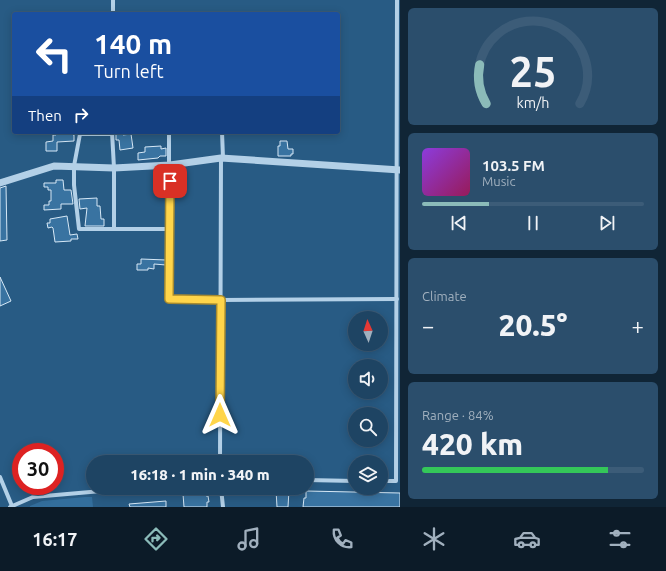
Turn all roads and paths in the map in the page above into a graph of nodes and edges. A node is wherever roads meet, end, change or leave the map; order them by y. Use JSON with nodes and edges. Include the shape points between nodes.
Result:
{"nodes":[{"id":1,"x":113,"y":0,"type":"edge"},
{"id":2,"x":397,"y":0,"type":"edge"},
{"id":3,"x":113,"y":12,"type":"edge"},
{"id":4,"x":80,"y":134,"type":"edge"},
{"id":5,"x":112,"y":134,"type":"edge"},
{"id":6,"x":169,"y":134,"type":"edge"},
{"id":7,"x":222,"y":134,"type":"edge"},
{"id":8,"x":222,"y":158,"type":"junction"},
{"id":9,"x":170,"y":165,"type":"junction"},
{"id":10,"x":74,"y":166,"type":"junction"},
{"id":11,"x":114,"y":168,"type":"junction"},
{"id":12,"x":398,"y":170,"type":"edge"},
{"id":13,"x":0,"y":183,"type":"edge"},
{"id":14,"x":114,"y":229,"type":"junction"},
{"id":15,"x":169,"y":229,"type":"junction"},
{"id":16,"x":397,"y":299,"type":"junction"},
{"id":17,"x":221,"y":300,"type":"junction"},
{"id":18,"x":220,"y":455,"type":"edge"},
{"id":19,"x":0,"y":478,"type":"edge"},
{"id":20,"x":314,"y":480,"type":"edge"},
{"id":21,"x":348,"y":481,"type":"edge"},
{"id":22,"x":388,"y":481,"type":"edge"},
{"id":23,"x":86,"y":492,"type":"edge"},
{"id":24,"x":222,"y":495,"type":"edge"},
{"id":25,"x":11,"y":506,"type":"edge"},
{"id":26,"x":223,"y":507,"type":"edge"}],
"edges":[{"from":1,"to":3,"type":"street"},
{"from":2,"to":12,"type":"street"},
{"from":4,"to":10,"type":"street"},
{"from":5,"to":11,"type":"street"},
{"from":6,"to":9,"type":"street"},
{"from":7,"to":8,"type":"street"},
{"from":8,"to":9,"type":"street"},
{"from":8,"to":12,"type":"street"},
{"from":8,"to":17,"type":"street"},
{"from":9,"to":11,"type":"street"},
{"from":9,"to":15,"type":"street"},
{"from":10,"to":11,"type":"street"},
{"from":10,"to":13,"type":"street","via":[[54,166]]},
{"from":10,"to":14,"type":"street","via":[[79,229]]},
{"from":11,"to":14,"type":"street"},
{"from":12,"to":16,"type":"street"},
{"from":14,"to":15,"type":"street"},
{"from":15,"to":17,"type":"street","via":[[169,299]]},
{"from":16,"to":17,"type":"street"},
{"from":16,"to":22,"type":"street","via":[[396,481]]},
{"from":17,"to":18,"type":"street"},
{"from":19,"to":25,"type":"street"},
{"from":20,"to":21,"type":"street"},
{"from":23,"to":25,"type":"street","via":[[33,497]]},
{"from":24,"to":26,"type":"street"}]}
